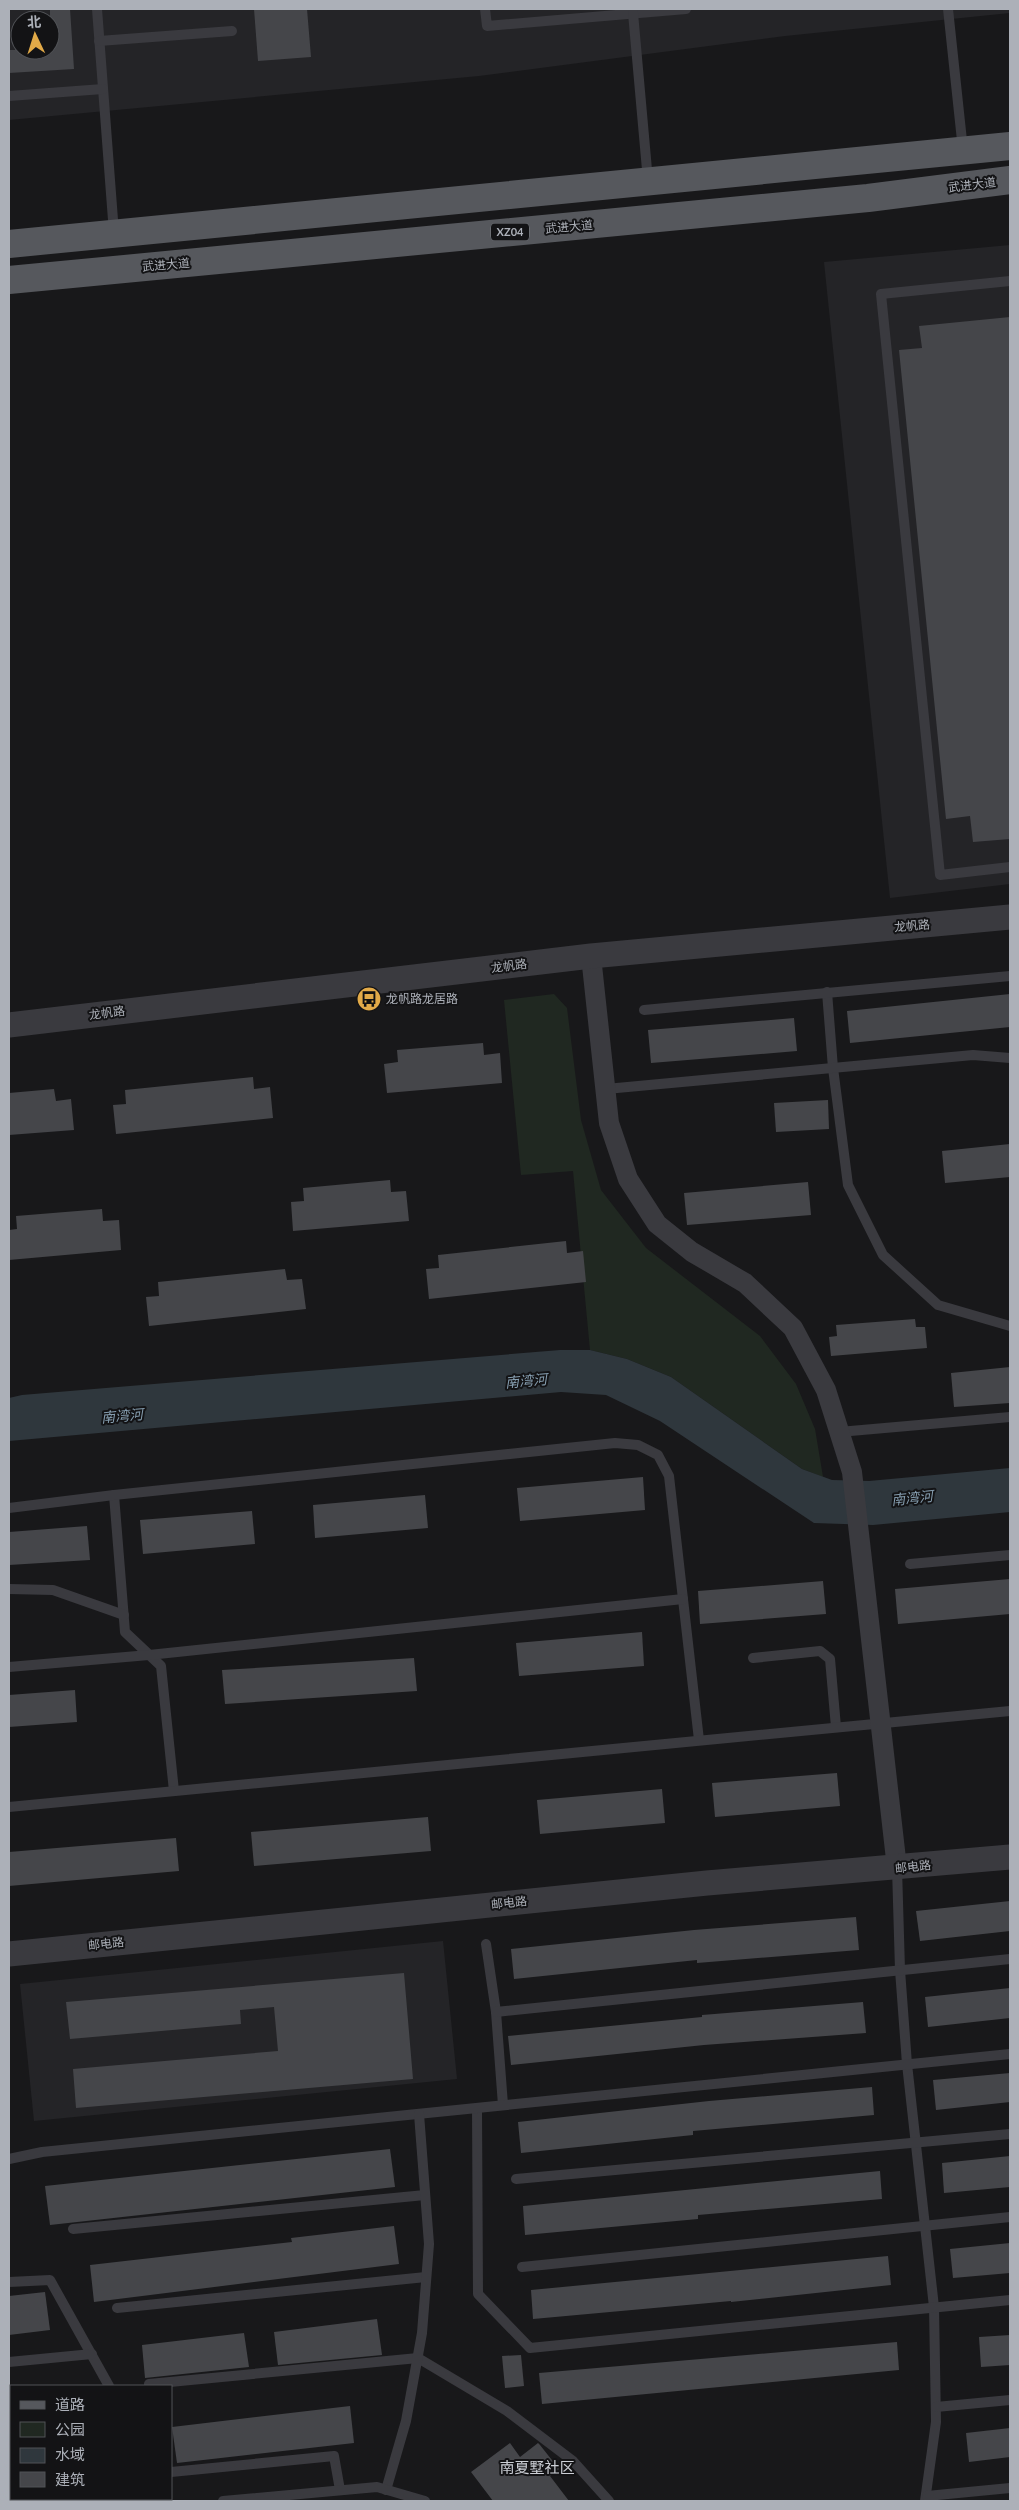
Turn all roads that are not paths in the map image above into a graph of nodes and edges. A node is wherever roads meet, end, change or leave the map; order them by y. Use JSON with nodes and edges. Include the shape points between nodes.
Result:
{"nodes":[{"id":1,"x":97,"y":9,"type":"edge"},
{"id":2,"x":485,"y":9,"type":"edge"},
{"id":3,"x":686,"y":9,"type":"edge"},
{"id":4,"x":948,"y":9,"type":"edge"},
{"id":5,"x":633,"y":13,"type":"junction"},
{"id":6,"x":232,"y":31,"type":"dead end"},
{"id":7,"x":100,"y":41,"type":"junction"},
{"id":8,"x":103,"y":88,"type":"junction"},
{"id":9,"x":9,"y":96,"type":"edge"},
{"id":10,"x":1010,"y":146,"type":"edge"},
{"id":11,"x":963,"y":151,"type":"junction"},
{"id":12,"x":1010,"y":180,"type":"edge"},
{"id":13,"x":648,"y":182,"type":"junction"},
{"id":14,"x":114,"y":234,"type":"junction"},
{"id":15,"x":9,"y":244,"type":"edge"},
{"id":16,"x":9,"y":280,"type":"edge"},
{"id":17,"x":1010,"y":281,"type":"edge"},
{"id":18,"x":1010,"y":867,"type":"edge"},
{"id":19,"x":1010,"y":917,"type":"edge"},
{"id":20,"x":591,"y":956,"type":"junction"},
{"id":21,"x":1010,"y":976,"type":"edge"},
{"id":22,"x":827,"y":992,"type":"junction"},
{"id":23,"x":644,"y":1010,"type":"dead end"},
{"id":24,"x":9,"y":1024,"type":"edge"},
{"id":25,"x":1010,"y":1058,"type":"edge"},
{"id":26,"x":833,"y":1068,"type":"junction"},
{"id":27,"x":606,"y":1089,"type":"junction"},
{"id":28,"x":1010,"y":1326,"type":"edge"},
{"id":29,"x":1010,"y":1417,"type":"edge"},
{"id":30,"x":839,"y":1432,"type":"junction"},
{"id":31,"x":114,"y":1495,"type":"junction"},
{"id":32,"x":9,"y":1508,"type":"edge"},
{"id":33,"x":1010,"y":1555,"type":"edge"},
{"id":34,"x":910,"y":1564,"type":"dead end"},
{"id":35,"x":9,"y":1589,"type":"edge"},
{"id":36,"x":683,"y":1599,"type":"junction"},
{"id":37,"x":124,"y":1615,"type":"junction"},
{"id":38,"x":149,"y":1655,"type":"junction"},
{"id":39,"x":753,"y":1658,"type":"dead end"},
{"id":40,"x":9,"y":1667,"type":"edge"},
{"id":41,"x":1010,"y":1710,"type":"edge"},
{"id":42,"x":880,"y":1723,"type":"junction"},
{"id":43,"x":836,"y":1727,"type":"junction"},
{"id":44,"x":699,"y":1740,"type":"junction"},
{"id":45,"x":174,"y":1791,"type":"junction"},
{"id":46,"x":9,"y":1807,"type":"edge"},
{"id":47,"x":1010,"y":1857,"type":"edge"},
{"id":48,"x":897,"y":1868,"type":"junction"},
{"id":49,"x":486,"y":1944,"type":"dead end"},
{"id":50,"x":9,"y":1954,"type":"edge"},
{"id":51,"x":1010,"y":1959,"type":"edge"},
{"id":52,"x":900,"y":1970,"type":"junction"},
{"id":53,"x":496,"y":2012,"type":"junction"},
{"id":54,"x":1010,"y":2054,"type":"edge"},
{"id":55,"x":907,"y":2064,"type":"junction"},
{"id":56,"x":503,"y":2105,"type":"junction"},
{"id":57,"x":477,"y":2108,"type":"junction"},
{"id":58,"x":419,"y":2114,"type":"junction"},
{"id":59,"x":1010,"y":2134,"type":"edge"},
{"id":60,"x":916,"y":2143,"type":"junction"},
{"id":61,"x":9,"y":2159,"type":"edge"},
{"id":62,"x":516,"y":2179,"type":"dead end"},
{"id":63,"x":425,"y":2195,"type":"junction"},
{"id":64,"x":1010,"y":2217,"type":"edge"},
{"id":65,"x":925,"y":2226,"type":"junction"},
{"id":66,"x":73,"y":2229,"type":"dead end"},
{"id":67,"x":522,"y":2267,"type":"dead end"},
{"id":68,"x":426,"y":2277,"type":"junction"},
{"id":69,"x":9,"y":2282,"type":"edge"},
{"id":70,"x":1010,"y":2300,"type":"edge"},
{"id":71,"x":934,"y":2307,"type":"junction"},
{"id":72,"x":117,"y":2308,"type":"dead end"},
{"id":73,"x":92,"y":2354,"type":"junction"},
{"id":74,"x":418,"y":2358,"type":"junction"},
{"id":75,"x":9,"y":2362,"type":"edge"},
{"id":76,"x":149,"y":2384,"type":"dead end"},
{"id":77,"x":108,"y":2385,"type":"edge"},
{"id":78,"x":1010,"y":2400,"type":"edge"},
{"id":79,"x":936,"y":2407,"type":"junction"},
{"id":80,"x":172,"y":2472,"type":"edge"},
{"id":81,"x":1010,"y":2488,"type":"edge"},
{"id":82,"x":340,"y":2490,"type":"junction"},
{"id":83,"x":386,"y":2490,"type":"junction"},
{"id":84,"x":259,"y":2499,"type":"edge"},
{"id":85,"x":926,"y":2499,"type":"edge"},
{"id":86,"x":223,"y":2501,"type":"edge"},
{"id":87,"x":425,"y":2501,"type":"edge"},
{"id":88,"x":609,"y":2501,"type":"edge"}],
"edges":[{"from":1,"to":7,"type":"lane"},
{"from":2,"to":5,"type":"lane","via":[[487,26]]},
{"from":3,"to":5,"type":"lane"},
{"from":4,"to":11,"type":"lane"},
{"from":5,"to":13,"type":"lane"},
{"from":6,"to":7,"type":"lane"},
{"from":7,"to":8,"type":"lane"},
{"from":8,"to":9,"type":"lane"},
{"from":8,"to":14,"type":"lane"},
{"from":10,"to":11,"type":"main road"},
{"from":11,"to":13,"type":"main road"},
{"from":12,"to":16,"type":"main road","name":"武进大道","number":"XZ04","via":[[868,198]]},
{"from":13,"to":14,"type":"main road"},
{"from":14,"to":15,"type":"main road"},
{"from":17,"to":18,"type":"lane","via":[[881,294],[940,875]]},
{"from":19,"to":20,"type":"street","name":"龙帆路"},
{"from":20,"to":24,"type":"street","name":"龙帆路"},
{"from":20,"to":27,"type":"street"},
{"from":21,"to":22,"type":"lane"},
{"from":22,"to":23,"type":"lane"},
{"from":22,"to":26,"type":"lane"},
{"from":25,"to":26,"type":"lane","via":[[973,1054]]},
{"from":26,"to":27,"type":"lane"},
{"from":26,"to":28,"type":"lane","via":[[848,1185],[883,1255],[938,1305]]},
{"from":27,"to":30,"type":"street","via":[[609,1123],[628,1180],[658,1224],[692,1252],[745,1283],[793,1328],[826,1390]]},
{"from":29,"to":30,"type":"lane"},
{"from":30,"to":42,"type":"street","via":[[852,1472]]},
{"from":31,"to":32,"type":"lane"},
{"from":31,"to":36,"type":"lane","via":[[615,1443],[638,1445],[658,1455],[669,1476]]},
{"from":31,"to":37,"type":"lane"},
{"from":33,"to":34,"type":"lane"},
{"from":35,"to":37,"type":"lane","via":[[53,1590]]},
{"from":36,"to":38,"type":"lane"},
{"from":36,"to":44,"type":"lane"},
{"from":37,"to":38,"type":"lane","via":[[125,1632]]},
{"from":38,"to":40,"type":"lane"},
{"from":38,"to":45,"type":"lane","via":[[161,1666]]},
{"from":39,"to":43,"type":"lane","via":[[820,1651],[830,1659]]},
{"from":41,"to":42,"type":"lane"},
{"from":42,"to":43,"type":"lane"},
{"from":42,"to":48,"type":"street"},
{"from":43,"to":44,"type":"lane"},
{"from":44,"to":45,"type":"lane"},
{"from":45,"to":46,"type":"lane"},
{"from":47,"to":48,"type":"street","name":"邮电路"},
{"from":48,"to":50,"type":"street","name":"邮电路","via":[[707,1883]]},
{"from":48,"to":52,"type":"lane"},
{"from":49,"to":53,"type":"lane"},
{"from":51,"to":52,"type":"lane"},
{"from":52,"to":53,"type":"lane"},
{"from":52,"to":55,"type":"lane"},
{"from":53,"to":56,"type":"lane"},
{"from":54,"to":55,"type":"lane"},
{"from":55,"to":56,"type":"lane"},
{"from":55,"to":60,"type":"lane"},
{"from":56,"to":57,"type":"lane"},
{"from":57,"to":58,"type":"lane"},
{"from":57,"to":71,"type":"lane","via":[[478,2294],[530,2348]]},
{"from":58,"to":61,"type":"lane","via":[[42,2152]]},
{"from":58,"to":63,"type":"lane"},
{"from":59,"to":60,"type":"lane"},
{"from":60,"to":62,"type":"lane"},
{"from":60,"to":65,"type":"lane"},
{"from":63,"to":66,"type":"lane"},
{"from":63,"to":68,"type":"lane","via":[[429,2244]]},
{"from":64,"to":65,"type":"lane"},
{"from":65,"to":67,"type":"lane"},
{"from":65,"to":71,"type":"lane"},
{"from":68,"to":72,"type":"lane"},
{"from":68,"to":74,"type":"lane"},
{"from":69,"to":73,"type":"lane","via":[[50,2280]]},
{"from":70,"to":71,"type":"lane"},
{"from":71,"to":79,"type":"lane"},
{"from":73,"to":75,"type":"lane"},
{"from":73,"to":77,"type":"lane"},
{"from":74,"to":76,"type":"lane"},
{"from":74,"to":83,"type":"lane","via":[[406,2422]]},
{"from":74,"to":88,"type":"lane","via":[[507,2411],[572,2460]]},
{"from":78,"to":79,"type":"lane"},
{"from":79,"to":85,"type":"lane"},
{"from":80,"to":82,"type":"lane","via":[[334,2456]]},
{"from":81,"to":85,"type":"lane"},
{"from":82,"to":83,"type":"lane","via":[[377,2487]]},
{"from":82,"to":84,"type":"lane"},
{"from":83,"to":87,"type":"lane"},
{"from":84,"to":86,"type":"lane"}]}
